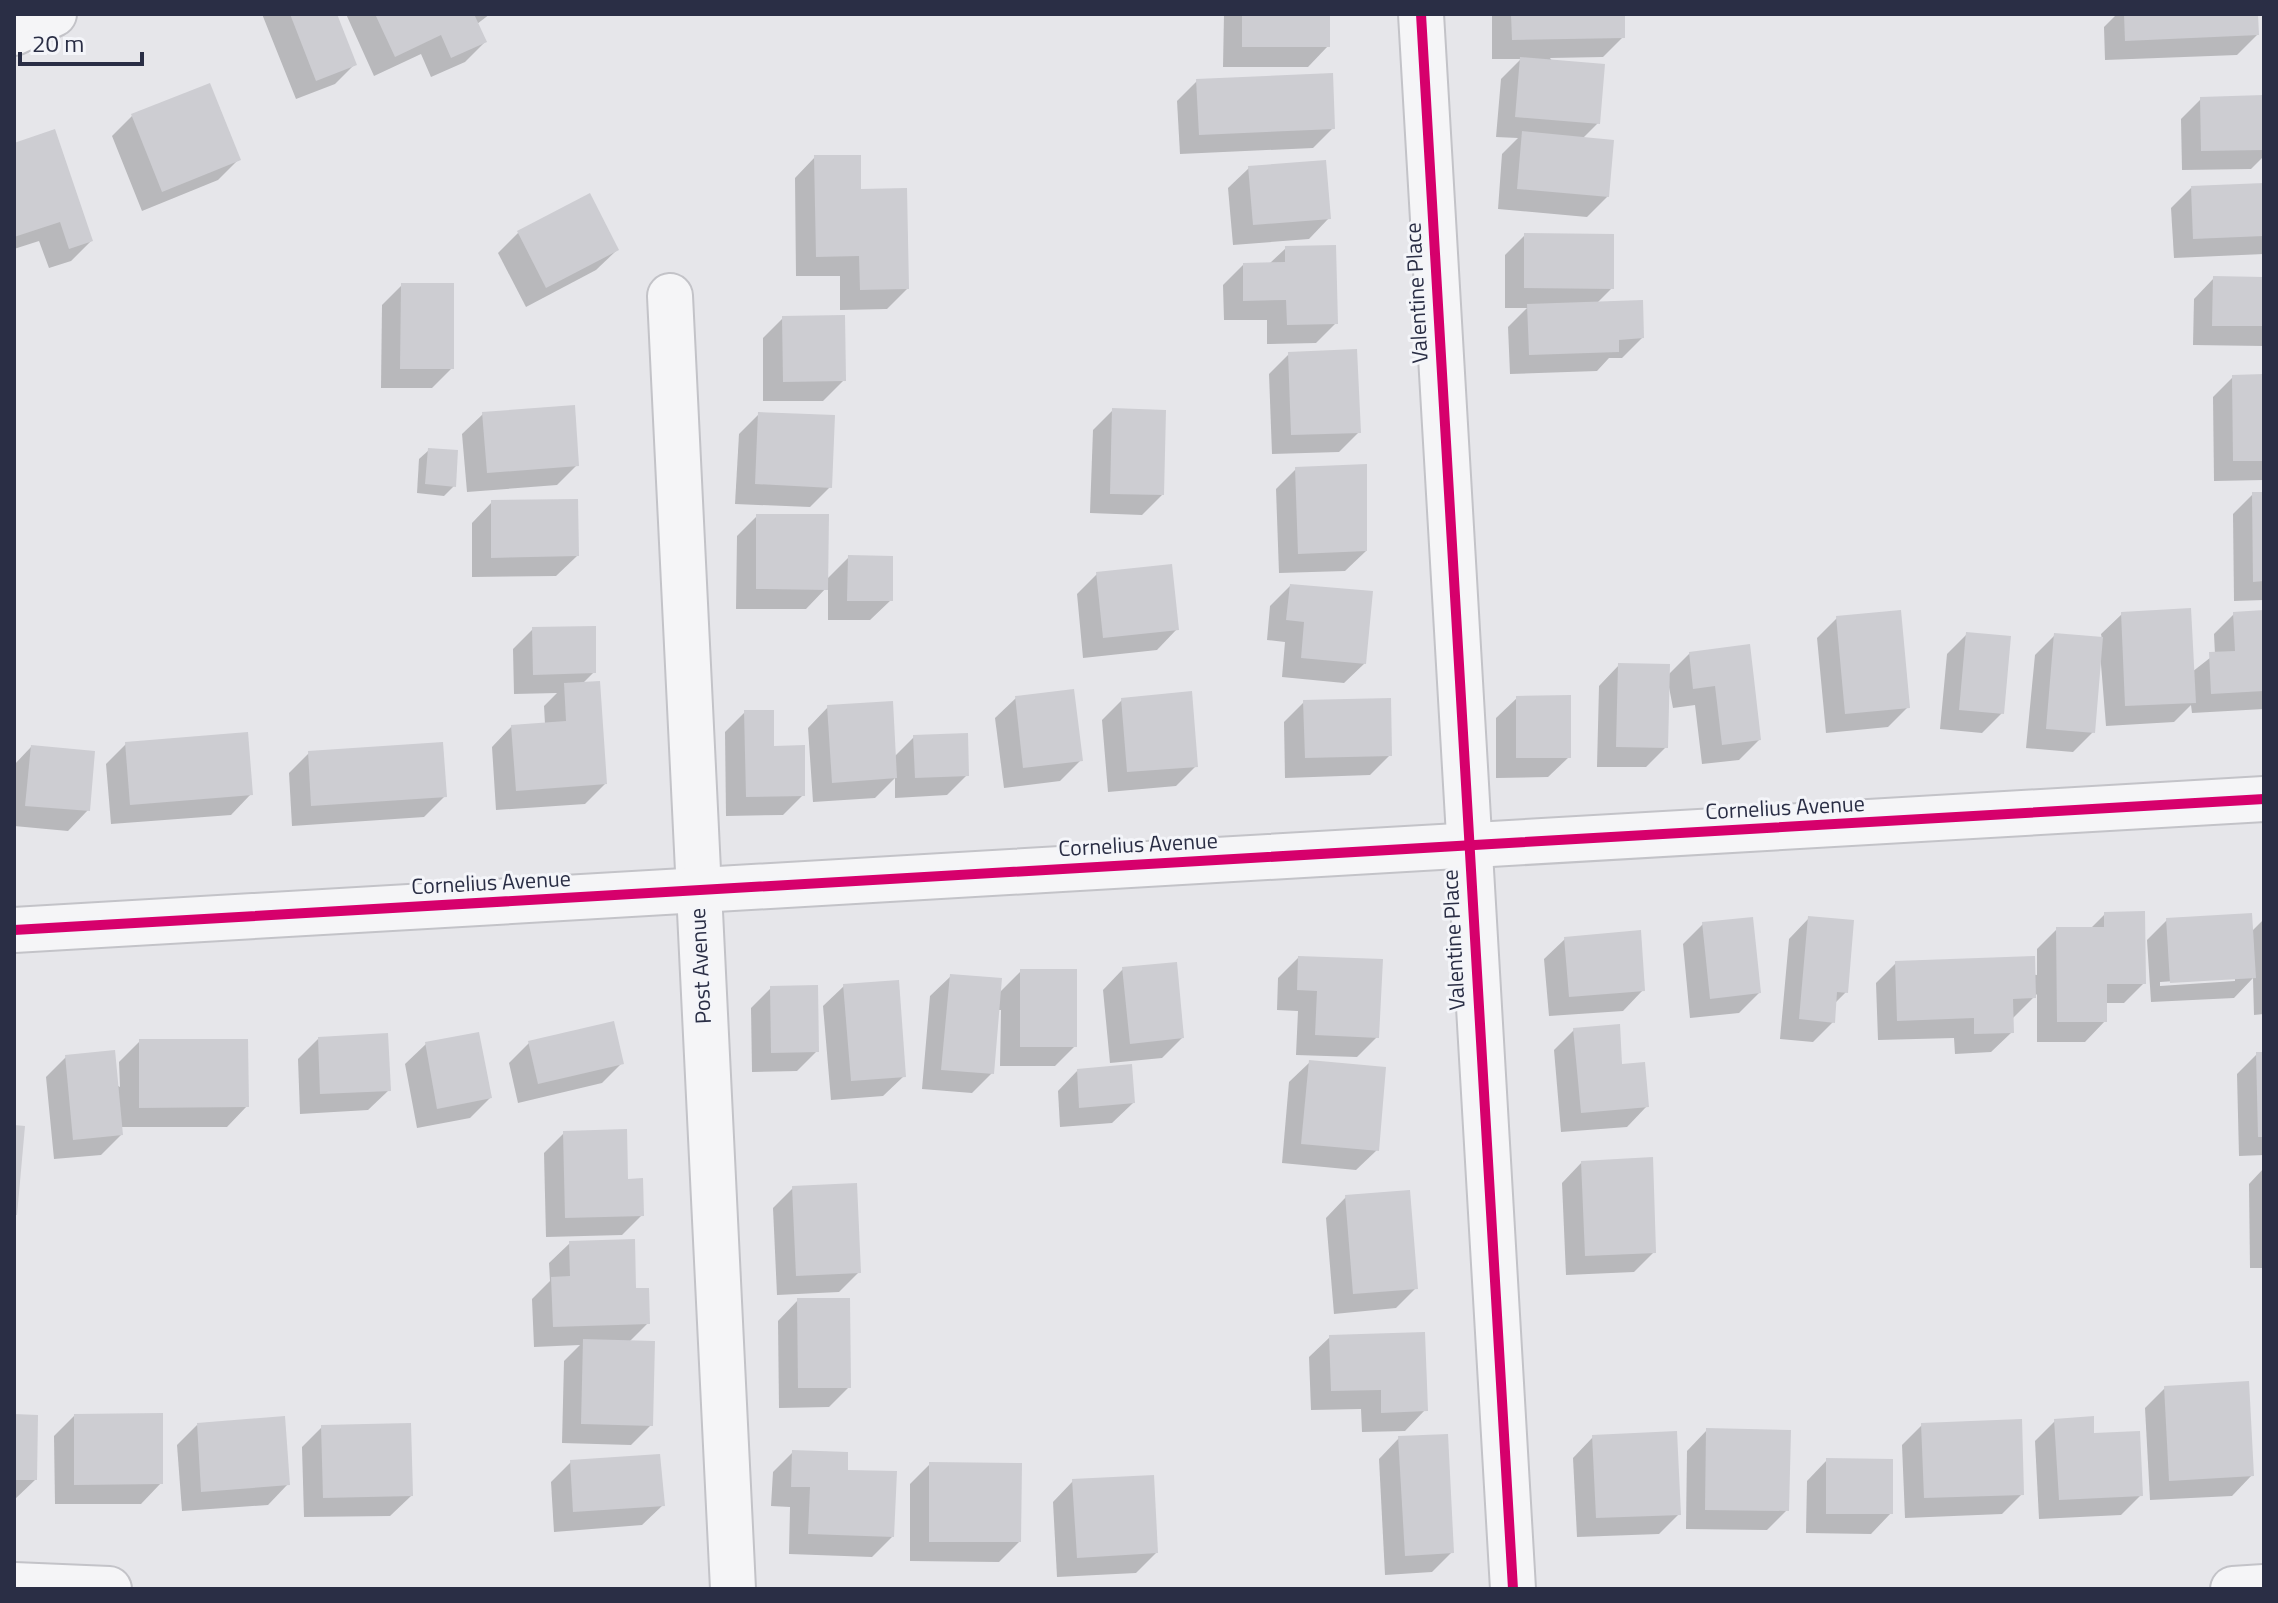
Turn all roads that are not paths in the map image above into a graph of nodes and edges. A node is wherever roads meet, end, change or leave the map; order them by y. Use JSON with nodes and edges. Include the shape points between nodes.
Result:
{"nodes":[{"id":1,"x":54,"y":14,"type":"edge"},
{"id":2,"x":1421,"y":14,"type":"edge"},
{"id":3,"x":14,"y":33,"type":"edge"},
{"id":4,"x":670,"y":296,"type":"dead end"},
{"id":5,"x":2264,"y":799,"type":"edge"},
{"id":6,"x":1468,"y":845,"type":"junction"},
{"id":7,"x":696,"y":890,"type":"junction"},
{"id":8,"x":14,"y":930,"type":"edge"},
{"id":9,"x":14,"y":1585,"type":"edge"},
{"id":10,"x":2264,"y":1587,"type":"edge"},
{"id":11,"x":109,"y":1589,"type":"edge"},
{"id":12,"x":733,"y":1589,"type":"edge"},
{"id":13,"x":1513,"y":1589,"type":"edge"},
{"id":14,"x":2233,"y":1589,"type":"edge"}],
"edges":[{"from":1,"to":3,"type":"street"},
{"from":2,"to":6,"type":"street","name":"Valentine Place"},
{"from":4,"to":7,"type":"street","name":"Post Avenue"},
{"from":5,"to":6,"type":"street","name":"Cornelius Avenue"},
{"from":6,"to":7,"type":"street","name":"Cornelius Avenue"},
{"from":6,"to":13,"type":"street","name":"Valentine Place"},
{"from":7,"to":8,"type":"street","name":"Cornelius Avenue"},
{"from":7,"to":12,"type":"street","name":"Post Avenue"},
{"from":9,"to":11,"type":"street"},
{"from":10,"to":14,"type":"street"}]}
